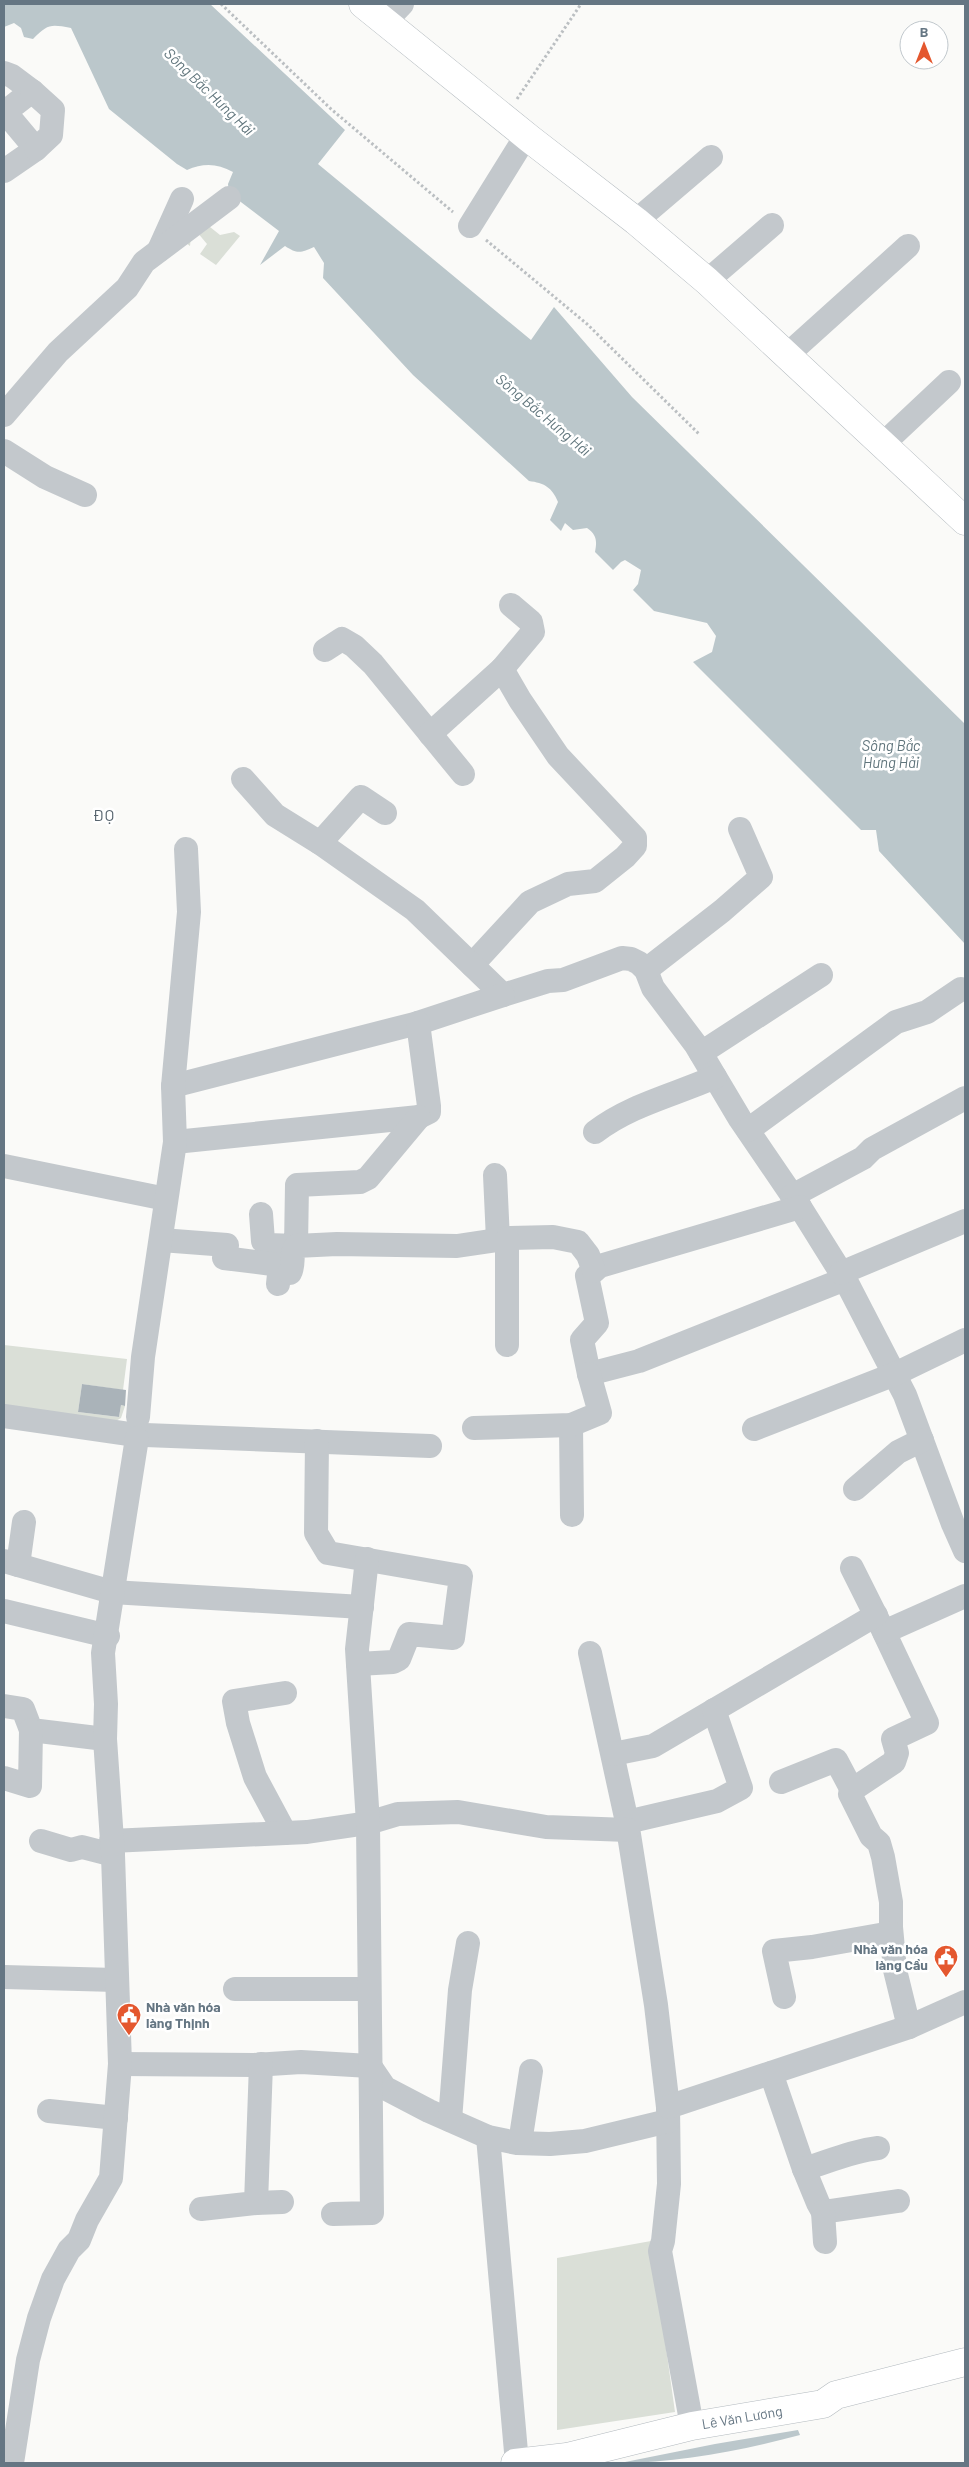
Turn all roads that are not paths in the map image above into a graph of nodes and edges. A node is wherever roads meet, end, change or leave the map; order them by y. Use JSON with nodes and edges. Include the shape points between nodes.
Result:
{"nodes":[{"id":1,"x":363,"y":4,"type":"edge"},
{"id":2,"x":394,"y":13,"type":"edge"},
{"id":3,"x":4,"y":73,"type":"edge"},
{"id":4,"x":32,"y":91,"type":"junction"},
{"id":5,"x":526,"y":136,"type":"junction"},
{"id":6,"x":36,"y":149,"type":"junction"},
{"id":7,"x":710,"y":157,"type":"dead end"},
{"id":8,"x":4,"y":171,"type":"edge"},
{"id":9,"x":229,"y":198,"type":"dead end"},
{"id":10,"x":182,"y":199,"type":"dead end"},
{"id":11,"x":636,"y":221,"type":"junction"},
{"id":12,"x":772,"y":225,"type":"dead end"},
{"id":13,"x":470,"y":226,"type":"dead end"},
{"id":14,"x":908,"y":246,"type":"dead end"},
{"id":15,"x":158,"y":252,"type":"junction"},
{"id":16,"x":707,"y":281,"type":"junction"},
{"id":17,"x":786,"y":356,"type":"junction"},
{"id":18,"x":949,"y":382,"type":"dead end"},
{"id":19,"x":4,"y":414,"type":"edge"},
{"id":20,"x":883,"y":444,"type":"junction"},
{"id":21,"x":4,"y":450,"type":"edge"},
{"id":22,"x":85,"y":494,"type":"dead end"},
{"id":23,"x":963,"y":515,"type":"edge"},
{"id":24,"x":511,"y":605,"type":"dead end"},
{"id":25,"x":325,"y":650,"type":"dead end"},
{"id":26,"x":502,"y":668,"type":"junction"},
{"id":27,"x":430,"y":734,"type":"junction"},
{"id":28,"x":463,"y":774,"type":"dead end"},
{"id":29,"x":243,"y":779,"type":"dead end"},
{"id":30,"x":385,"y":813,"type":"dead end"},
{"id":31,"x":740,"y":829,"type":"dead end"},
{"id":32,"x":320,"y":843,"type":"junction"},
{"id":33,"x":186,"y":849,"type":"dead end"},
{"id":34,"x":472,"y":965,"type":"junction"},
{"id":35,"x":646,"y":970,"type":"junction"},
{"id":36,"x":821,"y":975,"type":"dead end"},
{"id":37,"x":961,"y":989,"type":"dead end"},
{"id":38,"x":503,"y":995,"type":"junction"},
{"id":39,"x":418,"y":1023,"type":"junction"},
{"id":40,"x":701,"y":1053,"type":"junction"},
{"id":41,"x":715,"y":1078,"type":"junction"},
{"id":42,"x":181,"y":1092,"type":"junction"},
{"id":43,"x":965,"y":1098,"type":"edge"},
{"id":44,"x":419,"y":1117,"type":"junction"},
{"id":45,"x":748,"y":1130,"type":"junction"},
{"id":46,"x":595,"y":1132,"type":"dead end"},
{"id":47,"x":175,"y":1142,"type":"junction"},
{"id":48,"x":4,"y":1166,"type":"edge"},
{"id":49,"x":494,"y":1175,"type":"dead end"},
{"id":50,"x":166,"y":1199,"type":"junction"},
{"id":51,"x":796,"y":1202,"type":"junction"},
{"id":52,"x":261,"y":1214,"type":"dead end"},
{"id":53,"x":965,"y":1221,"type":"edge"},
{"id":54,"x":161,"y":1240,"type":"junction"},
{"id":55,"x":502,"y":1240,"type":"junction"},
{"id":56,"x":296,"y":1246,"type":"junction"},
{"id":57,"x":594,"y":1271,"type":"junction"},
{"id":58,"x":843,"y":1276,"type":"junction"},
{"id":59,"x":965,"y":1340,"type":"edge"},
{"id":60,"x":507,"y":1345,"type":"dead end"},
{"id":61,"x":589,"y":1374,"type":"junction"},
{"id":62,"x":895,"y":1374,"type":"junction"},
{"id":63,"x":4,"y":1416,"type":"edge"},
{"id":64,"x":571,"y":1425,"type":"junction"},
{"id":65,"x":474,"y":1428,"type":"dead end"},
{"id":66,"x":754,"y":1429,"type":"dead end"},
{"id":67,"x":137,"y":1431,"type":"junction"},
{"id":68,"x":922,"y":1440,"type":"junction"},
{"id":69,"x":317,"y":1441,"type":"junction"},
{"id":70,"x":430,"y":1446,"type":"dead end"},
{"id":71,"x":855,"y":1489,"type":"dead end"},
{"id":72,"x":572,"y":1515,"type":"dead end"},
{"id":73,"x":24,"y":1522,"type":"dead end"},
{"id":74,"x":965,"y":1551,"type":"edge"},
{"id":75,"x":367,"y":1559,"type":"junction"},
{"id":76,"x":11,"y":1563,"type":"edge"},
{"id":77,"x":852,"y":1568,"type":"dead end"},
{"id":78,"x":112,"y":1592,"type":"junction"},
{"id":79,"x":965,"y":1596,"type":"edge"},
{"id":80,"x":362,"y":1607,"type":"junction"},
{"id":81,"x":4,"y":1611,"type":"edge"},
{"id":82,"x":880,"y":1624,"type":"junction"},
{"id":83,"x":108,"y":1636,"type":"junction"},
{"id":84,"x":590,"y":1653,"type":"dead end"},
{"id":85,"x":358,"y":1664,"type":"junction"},
{"id":86,"x":285,"y":1693,"type":"dead end"},
{"id":87,"x":4,"y":1706,"type":"edge"},
{"id":88,"x":714,"y":1710,"type":"junction"},
{"id":89,"x":31,"y":1730,"type":"junction"},
{"id":90,"x":105,"y":1739,"type":"junction"},
{"id":91,"x":613,"y":1754,"type":"junction"},
{"id":92,"x":4,"y":1778,"type":"edge"},
{"id":93,"x":781,"y":1782,"type":"dead end"},
{"id":94,"x":852,"y":1790,"type":"junction"},
{"id":95,"x":368,"y":1823,"type":"junction"},
{"id":96,"x":627,"y":1826,"type":"junction"},
{"id":97,"x":285,"y":1833,"type":"junction"},
{"id":98,"x":40,"y":1842,"type":"dead end"},
{"id":99,"x":112,"y":1848,"type":"junction"},
{"id":100,"x":891,"y":1933,"type":"junction"},
{"id":101,"x":468,"y":1943,"type":"dead end"},
{"id":102,"x":4,"y":1977,"type":"edge"},
{"id":103,"x":116,"y":1980,"type":"junction"},
{"id":104,"x":235,"y":1989,"type":"dead end"},
{"id":105,"x":368,"y":1989,"type":"junction"},
{"id":106,"x":784,"y":1997,"type":"dead end"},
{"id":107,"x":965,"y":2002,"type":"edge"},
{"id":108,"x":909,"y":2027,"type":"junction"},
{"id":109,"x":120,"y":2064,"type":"junction"},
{"id":110,"x":261,"y":2064,"type":"junction"},
{"id":111,"x":370,"y":2066,"type":"junction"},
{"id":112,"x":531,"y":2071,"type":"dead end"},
{"id":113,"x":771,"y":2073,"type":"junction"},
{"id":114,"x":49,"y":2111,"type":"dead end"},
{"id":115,"x":668,"y":2114,"type":"junction"},
{"id":116,"x":116,"y":2118,"type":"junction"},
{"id":117,"x":450,"y":2120,"type":"junction"},
{"id":118,"x":488,"y":2137,"type":"junction"},
{"id":119,"x":520,"y":2143,"type":"junction"},
{"id":120,"x":878,"y":2148,"type":"dead end"},
{"id":121,"x":804,"y":2169,"type":"junction"},
{"id":122,"x":898,"y":2200,"type":"dead end"},
{"id":123,"x":282,"y":2202,"type":"dead end"},
{"id":124,"x":256,"y":2203,"type":"junction"},
{"id":125,"x":201,"y":2209,"type":"dead end"},
{"id":126,"x":823,"y":2212,"type":"junction"},
{"id":127,"x":333,"y":2214,"type":"dead end"},
{"id":128,"x":825,"y":2242,"type":"dead end"},
{"id":129,"x":964,"y":2368,"type":"edge"},
{"id":130,"x":11,"y":2422,"type":"edge"},
{"id":131,"x":692,"y":2426,"type":"junction"},
{"id":132,"x":567,"y":2460,"type":"edge"},
{"id":133,"x":12,"y":2463,"type":"edge"},
{"id":134,"x":516,"y":2463,"type":"edge"}],
"edges":[{"from":1,"to":2,"type":"street"},
{"from":2,"to":5,"type":"street"},
{"from":3,"to":4,"type":"street"},
{"from":4,"to":6,"type":"street","via":[[53,110],[51,135]]},
{"from":4,"to":6,"type":"street","via":[[5,112]]},
{"from":5,"to":11,"type":"street"},
{"from":5,"to":13,"type":"street"},
{"from":6,"to":8,"type":"street"},
{"from":7,"to":11,"type":"street"},
{"from":9,"to":15,"type":"street"},
{"from":10,"to":15,"type":"street"},
{"from":11,"to":16,"type":"street"},
{"from":12,"to":16,"type":"street"},
{"from":14,"to":17,"type":"street"},
{"from":15,"to":19,"type":"street","via":[[144,262],[128,288],[58,352]]},
{"from":16,"to":17,"type":"street"},
{"from":17,"to":20,"type":"street"},
{"from":18,"to":20,"type":"street"},
{"from":20,"to":23,"type":"street"},
{"from":21,"to":22,"type":"street","via":[[45,477]]},
{"from":24,"to":26,"type":"street","via":[[531,622],[532,632]]},
{"from":25,"to":27,"type":"street","via":[[342,639],[354,646],[373,664]]},
{"from":26,"to":27,"type":"street"},
{"from":26,"to":34,"type":"street","via":[[558,756],[635,838],[635,846],[595,881],[568,884],[530,902]]},
{"from":27,"to":28,"type":"street"},
{"from":29,"to":32,"type":"street","via":[[275,815]]},
{"from":30,"to":32,"type":"street","via":[[361,797]]},
{"from":31,"to":35,"type":"street","via":[[761,877]]},
{"from":32,"to":34,"type":"street","via":[[415,910]]},
{"from":33,"to":42,"type":"street","via":[[189,912]]},
{"from":34,"to":38,"type":"street"},
{"from":35,"to":38,"type":"street","via":[[632,959],[622,958],[563,980],[548,981]]},
{"from":35,"to":40,"type":"street","via":[[653,988]]},
{"from":36,"to":40,"type":"street"},
{"from":37,"to":45,"type":"street","via":[[927,1012],[896,1022]]},
{"from":38,"to":39,"type":"street"},
{"from":39,"to":42,"type":"street"},
{"from":39,"to":44,"type":"street","via":[[429,1106],[429,1112]]},
{"from":40,"to":41,"type":"street"},
{"from":41,"to":45,"type":"street"},
{"from":41,"to":46,"type":"street","via":[[636,1108],[612,1119]]},
{"from":42,"to":47,"type":"street"},
{"from":43,"to":51,"type":"street","via":[[872,1149]]},
{"from":44,"to":47,"type":"street"},
{"from":44,"to":56,"type":"street","via":[[368,1178],[360,1182],[297,1186]]},
{"from":45,"to":51,"type":"street"},
{"from":47,"to":50,"type":"street"},
{"from":48,"to":50,"type":"street"},
{"from":49,"to":55,"type":"street"},
{"from":50,"to":54,"type":"street"},
{"from":51,"to":57,"type":"street","via":[[600,1266]]},
{"from":51,"to":58,"type":"street"},
{"from":52,"to":56,"type":"street","via":[[263,1241],[268,1245]]},
{"from":53,"to":58,"type":"street"},
{"from":54,"to":56,"type":"street","via":[[227,1245],[224,1258],[280,1265],[284,1279],[293,1269],[292,1251]]},
{"from":54,"to":67,"type":"street","via":[[143,1357]]},
{"from":55,"to":56,"type":"street","via":[[457,1246]]},
{"from":55,"to":57,"type":"street","via":[[553,1237],[578,1242]]},
{"from":55,"to":60,"type":"street"},
{"from":57,"to":61,"type":"street","via":[[587,1276],[597,1324],[582,1340]]},
{"from":58,"to":61,"type":"street","via":[[639,1361]]},
{"from":58,"to":62,"type":"street"},
{"from":59,"to":62,"type":"street"},
{"from":61,"to":64,"type":"street","via":[[600,1413]]},
{"from":62,"to":66,"type":"street"},
{"from":62,"to":68,"type":"street"},
{"from":63,"to":67,"type":"street"},
{"from":64,"to":65,"type":"street"},
{"from":64,"to":72,"type":"street"},
{"from":67,"to":69,"type":"street"},
{"from":67,"to":78,"type":"street"},
{"from":68,"to":71,"type":"street","via":[[898,1452]]},
{"from":68,"to":74,"type":"street"},
{"from":69,"to":70,"type":"street"},
{"from":69,"to":75,"type":"street","via":[[316,1533],[328,1553]]},
{"from":73,"to":76,"type":"street"},
{"from":75,"to":80,"type":"street"},
{"from":75,"to":85,"type":"street","via":[[461,1576],[453,1638],[409,1634],[399,1659]]},
{"from":76,"to":78,"type":"street"},
{"from":77,"to":82,"type":"street"},
{"from":78,"to":80,"type":"street"},
{"from":78,"to":83,"type":"street"},
{"from":79,"to":82,"type":"street"},
{"from":80,"to":85,"type":"street"},
{"from":81,"to":83,"type":"street"},
{"from":82,"to":88,"type":"street"},
{"from":82,"to":94,"type":"street","via":[[927,1723],[893,1740],[897,1753],[894,1762]]},
{"from":83,"to":90,"type":"street","via":[[103,1653]]},
{"from":84,"to":91,"type":"street"},
{"from":85,"to":95,"type":"street"},
{"from":86,"to":97,"type":"street","via":[[234,1701],[255,1777]]},
{"from":87,"to":89,"type":"street","via":[[23,1708]]},
{"from":88,"to":91,"type":"street","via":[[653,1746]]},
{"from":88,"to":96,"type":"street","via":[[741,1788],[716,1801]]},
{"from":89,"to":90,"type":"street"},
{"from":89,"to":92,"type":"street","via":[[30,1786]]},
{"from":90,"to":99,"type":"street"},
{"from":91,"to":96,"type":"street"},
{"from":93,"to":94,"type":"street","via":[[836,1760]]},
{"from":94,"to":100,"type":"street","via":[[850,1794],[883,1857],[891,1902]]},
{"from":95,"to":96,"type":"street","via":[[398,1814],[458,1812],[546,1827]]},
{"from":95,"to":97,"type":"street"},
{"from":95,"to":105,"type":"street"},
{"from":96,"to":115,"type":"street","via":[[656,2005]]},
{"from":97,"to":99,"type":"street"},
{"from":98,"to":99,"type":"street","via":[[71,1850]]},
{"from":99,"to":103,"type":"street"},
{"from":100,"to":106,"type":"street","via":[[774,1952]]},
{"from":100,"to":108,"type":"street","via":[[895,1970]]},
{"from":101,"to":117,"type":"street","via":[[460,1990]]},
{"from":102,"to":103,"type":"street"},
{"from":103,"to":109,"type":"street"},
{"from":104,"to":105,"type":"street"},
{"from":105,"to":111,"type":"street"},
{"from":107,"to":108,"type":"street"},
{"from":108,"to":113,"type":"street"},
{"from":109,"to":110,"type":"street"},
{"from":109,"to":116,"type":"street"},
{"from":110,"to":111,"type":"street","via":[[301,2062]]},
{"from":110,"to":124,"type":"street"},
{"from":111,"to":117,"type":"street","via":[[385,2088]]},
{"from":111,"to":127,"type":"street","via":[[372,2213]]},
{"from":112,"to":119,"type":"street"},
{"from":113,"to":115,"type":"street"},
{"from":113,"to":121,"type":"street"},
{"from":114,"to":116,"type":"street"},
{"from":115,"to":119,"type":"street","via":[[585,2141]]},
{"from":115,"to":131,"type":"street","via":[[669,2184],[660,2251]]},
{"from":116,"to":130,"type":"street","via":[[111,2178],[79,2240],[69,2250],[53,2279]]},
{"from":117,"to":118,"type":"street"},
{"from":118,"to":119,"type":"street"},
{"from":118,"to":134,"type":"street"},
{"from":120,"to":121,"type":"street","via":[[847,2153]]},
{"from":121,"to":126,"type":"street"},
{"from":122,"to":126,"type":"street"},
{"from":123,"to":124,"type":"street"},
{"from":124,"to":125,"type":"street"},
{"from":126,"to":128,"type":"street"},
{"from":129,"to":131,"type":"street","name":"Lê Văn Lương","via":[[836,2395],[823,2404]]},
{"from":130,"to":133,"type":"street"},
{"from":131,"to":132,"type":"street","name":"Lê Văn Lương"},
{"from":132,"to":134,"type":"street","name":"Lê Văn Lương"}]}
